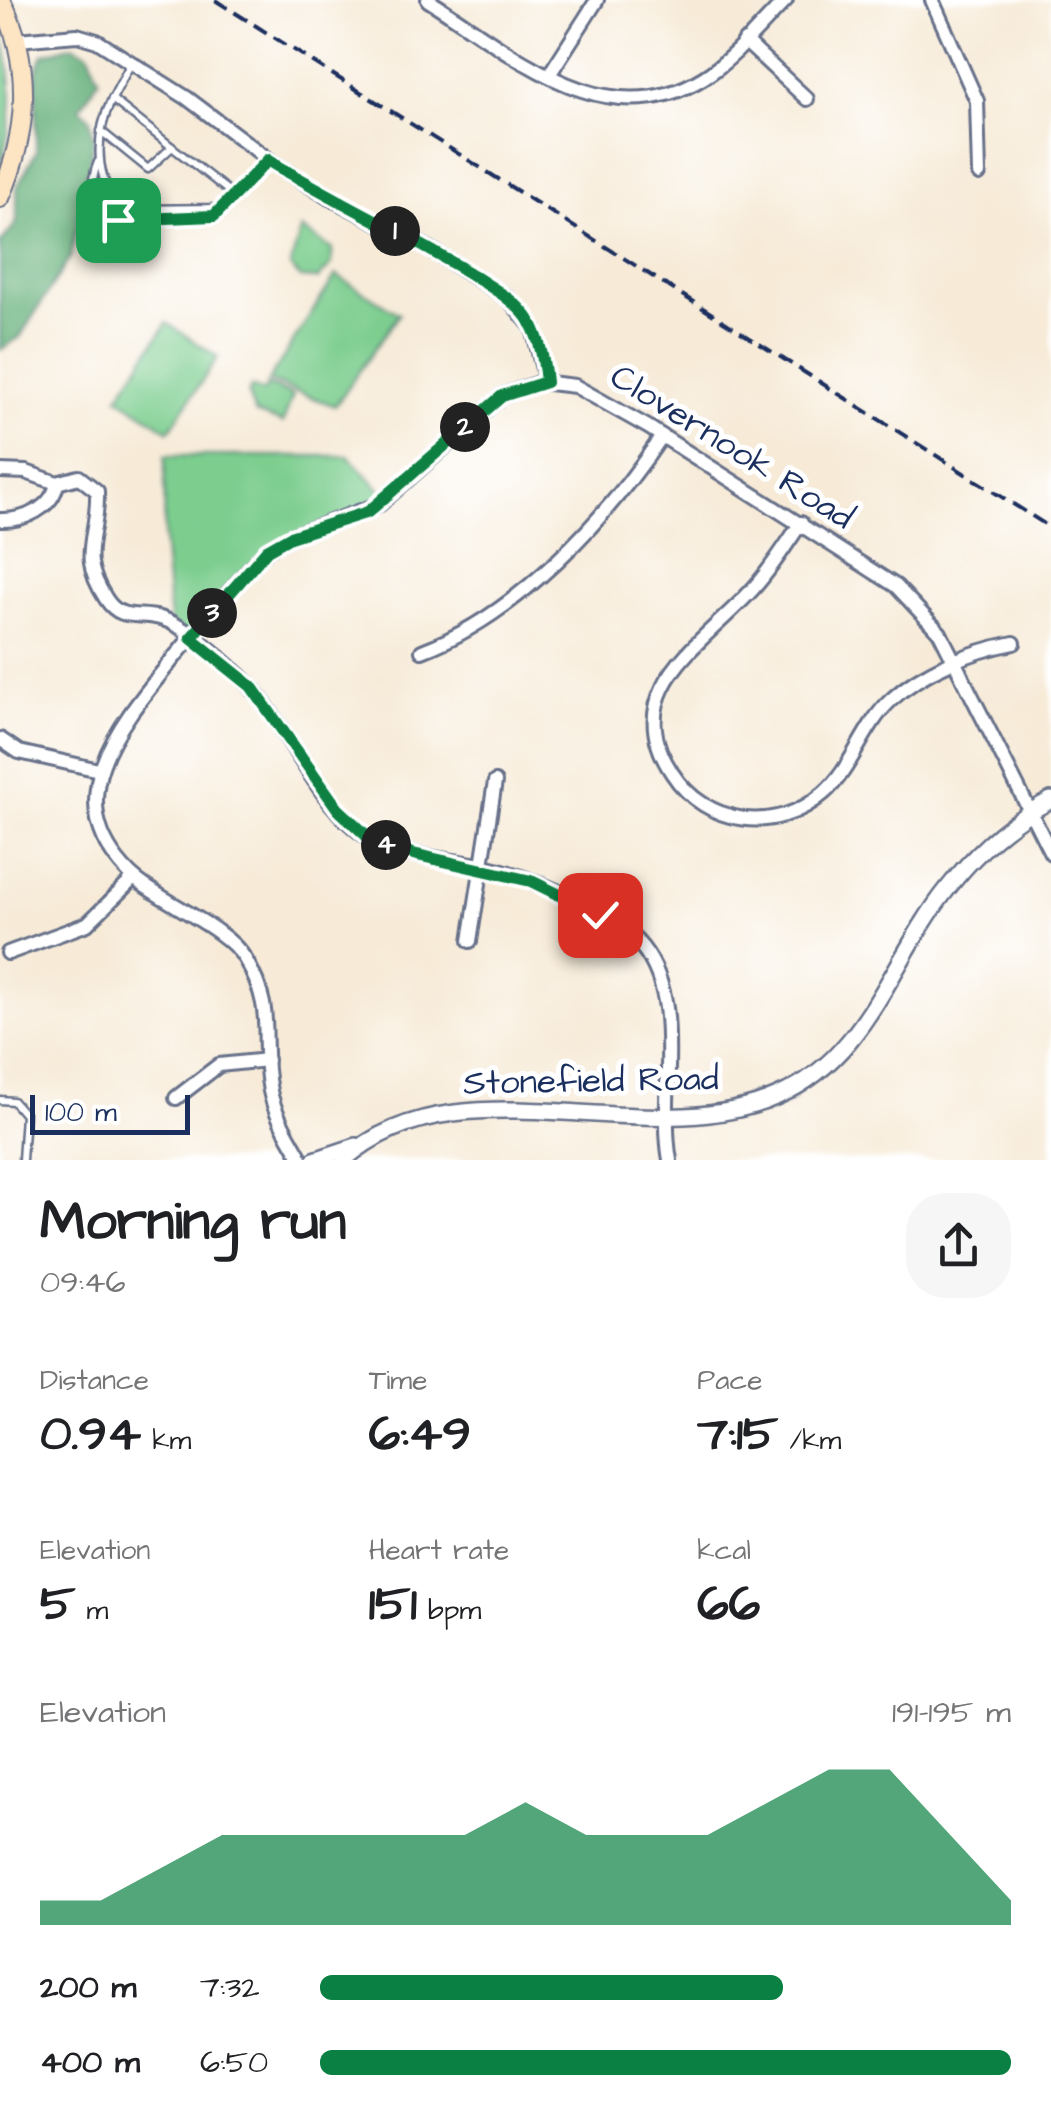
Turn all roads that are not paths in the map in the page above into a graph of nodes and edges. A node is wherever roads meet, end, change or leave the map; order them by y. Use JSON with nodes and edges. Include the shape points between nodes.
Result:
{"nodes":[{"id":1,"x":428,"y":0,"type":"edge"},
{"id":2,"x":596,"y":0,"type":"edge"},
{"id":3,"x":786,"y":0,"type":"edge"},
{"id":4,"x":932,"y":0,"type":"edge"},
{"id":5,"x":2,"y":2,"type":"edge"},
{"id":6,"x":17,"y":40,"type":"junction"},
{"id":7,"x":745,"y":41,"type":"junction"},
{"id":8,"x":132,"y":62,"type":"junction"},
{"id":9,"x":549,"y":74,"type":"junction"},
{"id":10,"x":112,"y":99,"type":"junction"},
{"id":11,"x":807,"y":99,"type":"dead end"},
{"id":12,"x":101,"y":131,"type":"junction"},
{"id":13,"x":172,"y":147,"type":"junction"},
{"id":14,"x":268,"y":160,"type":"junction"},
{"id":15,"x":98,"y":161,"type":"junction"},
{"id":16,"x":979,"y":174,"type":"dead end"},
{"id":17,"x":236,"y":197,"type":"junction"},
{"id":18,"x":0,"y":198,"type":"edge"},
{"id":19,"x":223,"y":208,"type":"junction"},
{"id":20,"x":546,"y":382,"type":"junction"},
{"id":21,"x":662,"y":436,"type":"junction"},
{"id":22,"x":0,"y":471,"type":"edge"},
{"id":23,"x":57,"y":483,"type":"junction"},
{"id":24,"x":0,"y":520,"type":"edge"},
{"id":25,"x":801,"y":523,"type":"junction"},
{"id":26,"x":191,"y":638,"type":"junction"},
{"id":27,"x":1014,"y":643,"type":"dead end"},
{"id":28,"x":422,"y":651,"type":"dead end"},
{"id":29,"x":954,"y":661,"type":"junction"},
{"id":30,"x":0,"y":739,"type":"edge"},
{"id":31,"x":99,"y":770,"type":"junction"},
{"id":32,"x":495,"y":782,"type":"dead end"},
{"id":33,"x":1051,"y":800,"type":"edge"},
{"id":34,"x":1030,"y":812,"type":"junction"},
{"id":35,"x":1051,"y":853,"type":"edge"},
{"id":36,"x":483,"y":867,"type":"junction"},
{"id":37,"x":134,"y":878,"type":"junction"},
{"id":38,"x":470,"y":941,"type":"dead end"},
{"id":39,"x":8,"y":954,"type":"dead end"},
{"id":40,"x":267,"y":1060,"type":"junction"},
{"id":41,"x":176,"y":1098,"type":"dead end"},
{"id":42,"x":0,"y":1100,"type":"edge"},
{"id":43,"x":664,"y":1114,"type":"junction"},
{"id":44,"x":360,"y":1146,"type":"junction"},
{"id":45,"x":22,"y":1160,"type":"edge"},
{"id":46,"x":302,"y":1160,"type":"edge"},
{"id":47,"x":314,"y":1160,"type":"edge"},
{"id":48,"x":344,"y":1160,"type":"edge"},
{"id":49,"x":670,"y":1160,"type":"edge"}],
"edges":[{"from":1,"to":9,"type":"street"},
{"from":2,"to":9,"type":"street"},
{"from":3,"to":7,"type":"street"},
{"from":4,"to":16,"type":"street","via":[[978,101]]},
{"from":5,"to":6,"type":"main road"},
{"from":6,"to":8,"type":"street","via":[[76,35]]},
{"from":6,"to":18,"type":"main road","via":[[22,124]]},
{"from":7,"to":9,"type":"street","via":[[704,77],[635,100],[602,98]]},
{"from":7,"to":11,"type":"street"},
{"from":8,"to":10,"type":"lane"},
{"from":8,"to":14,"type":"street"},
{"from":10,"to":12,"type":"lane"},
{"from":10,"to":13,"type":"lane"},
{"from":12,"to":13,"type":"lane","via":[[144,168]]},
{"from":12,"to":15,"type":"lane"},
{"from":13,"to":17,"type":"lane"},
{"from":14,"to":17,"type":"lane"},
{"from":14,"to":20,"type":"street","via":[[508,298],[533,328]]},
{"from":15,"to":19,"type":"lane","via":[[121,207]]},
{"from":15,"to":19,"type":"lane","via":[[94,196],[109,218],[208,219]]},
{"from":17,"to":19,"type":"lane"},
{"from":20,"to":21,"type":"street","name":"Clovernook Road","via":[[575,386]]},
{"from":20,"to":26,"type":"street","via":[[502,396],[368,512],[267,550]]},
{"from":21,"to":25,"type":"street","name":"Clovernook Road"},
{"from":21,"to":28,"type":"street","via":[[624,492],[496,613]]},
{"from":22,"to":23,"type":"street"},
{"from":23,"to":24,"type":"street","via":[[34,512]]},
{"from":23,"to":26,"type":"street","via":[[79,477],[97,491],[87,562],[109,604],[129,617],[161,618]]},
{"from":25,"to":29,"type":"street","name":"Clovernook Road","via":[[905,593]]},
{"from":25,"to":29,"type":"street","via":[[751,591],[688,647],[662,689],[656,721],[661,749],[672,775],[695,799],[714,814],[746,820],[796,811],[824,792],[891,700]]},
{"from":26,"to":31,"type":"street","via":[[116,730]]},
{"from":26,"to":36,"type":"street","via":[[251,686],[338,809],[368,837],[413,854]]},
{"from":27,"to":29,"type":"street"},
{"from":29,"to":34,"type":"street","name":"Clovernook Road"},
{"from":30,"to":31,"type":"street","via":[[19,752]]},
{"from":31,"to":37,"type":"street","via":[[100,820]]},
{"from":32,"to":36,"type":"street"},
{"from":33,"to":34,"type":"street","name":"Stonefield Road"},
{"from":34,"to":35,"type":"street","name":"Clovernook Road"},
{"from":34,"to":43,"type":"street","name":"Stonefield Road","via":[[1004,829],[947,889],[852,1040],[816,1074],[777,1097],[718,1113]]},
{"from":36,"to":38,"type":"street"},
{"from":36,"to":43,"type":"street","via":[[531,881],[600,915],[642,947],[665,1001]]},
{"from":37,"to":39,"type":"street","via":[[87,924]]},
{"from":37,"to":40,"type":"street","via":[[242,954],[269,1018]]},
{"from":40,"to":41,"type":"street","via":[[220,1065]]},
{"from":40,"to":46,"type":"street","via":[[274,1107]]},
{"from":42,"to":45,"type":"lane","via":[[13,1101],[25,1115]]},
{"from":43,"to":44,"type":"street","name":"Stonefield Road","via":[[467,1112],[412,1122]]},
{"from":43,"to":49,"type":"street"},
{"from":44,"to":47,"type":"street","name":"Stonefield Road"},
{"from":44,"to":48,"type":"street","name":"Stonefield Road"}]}
